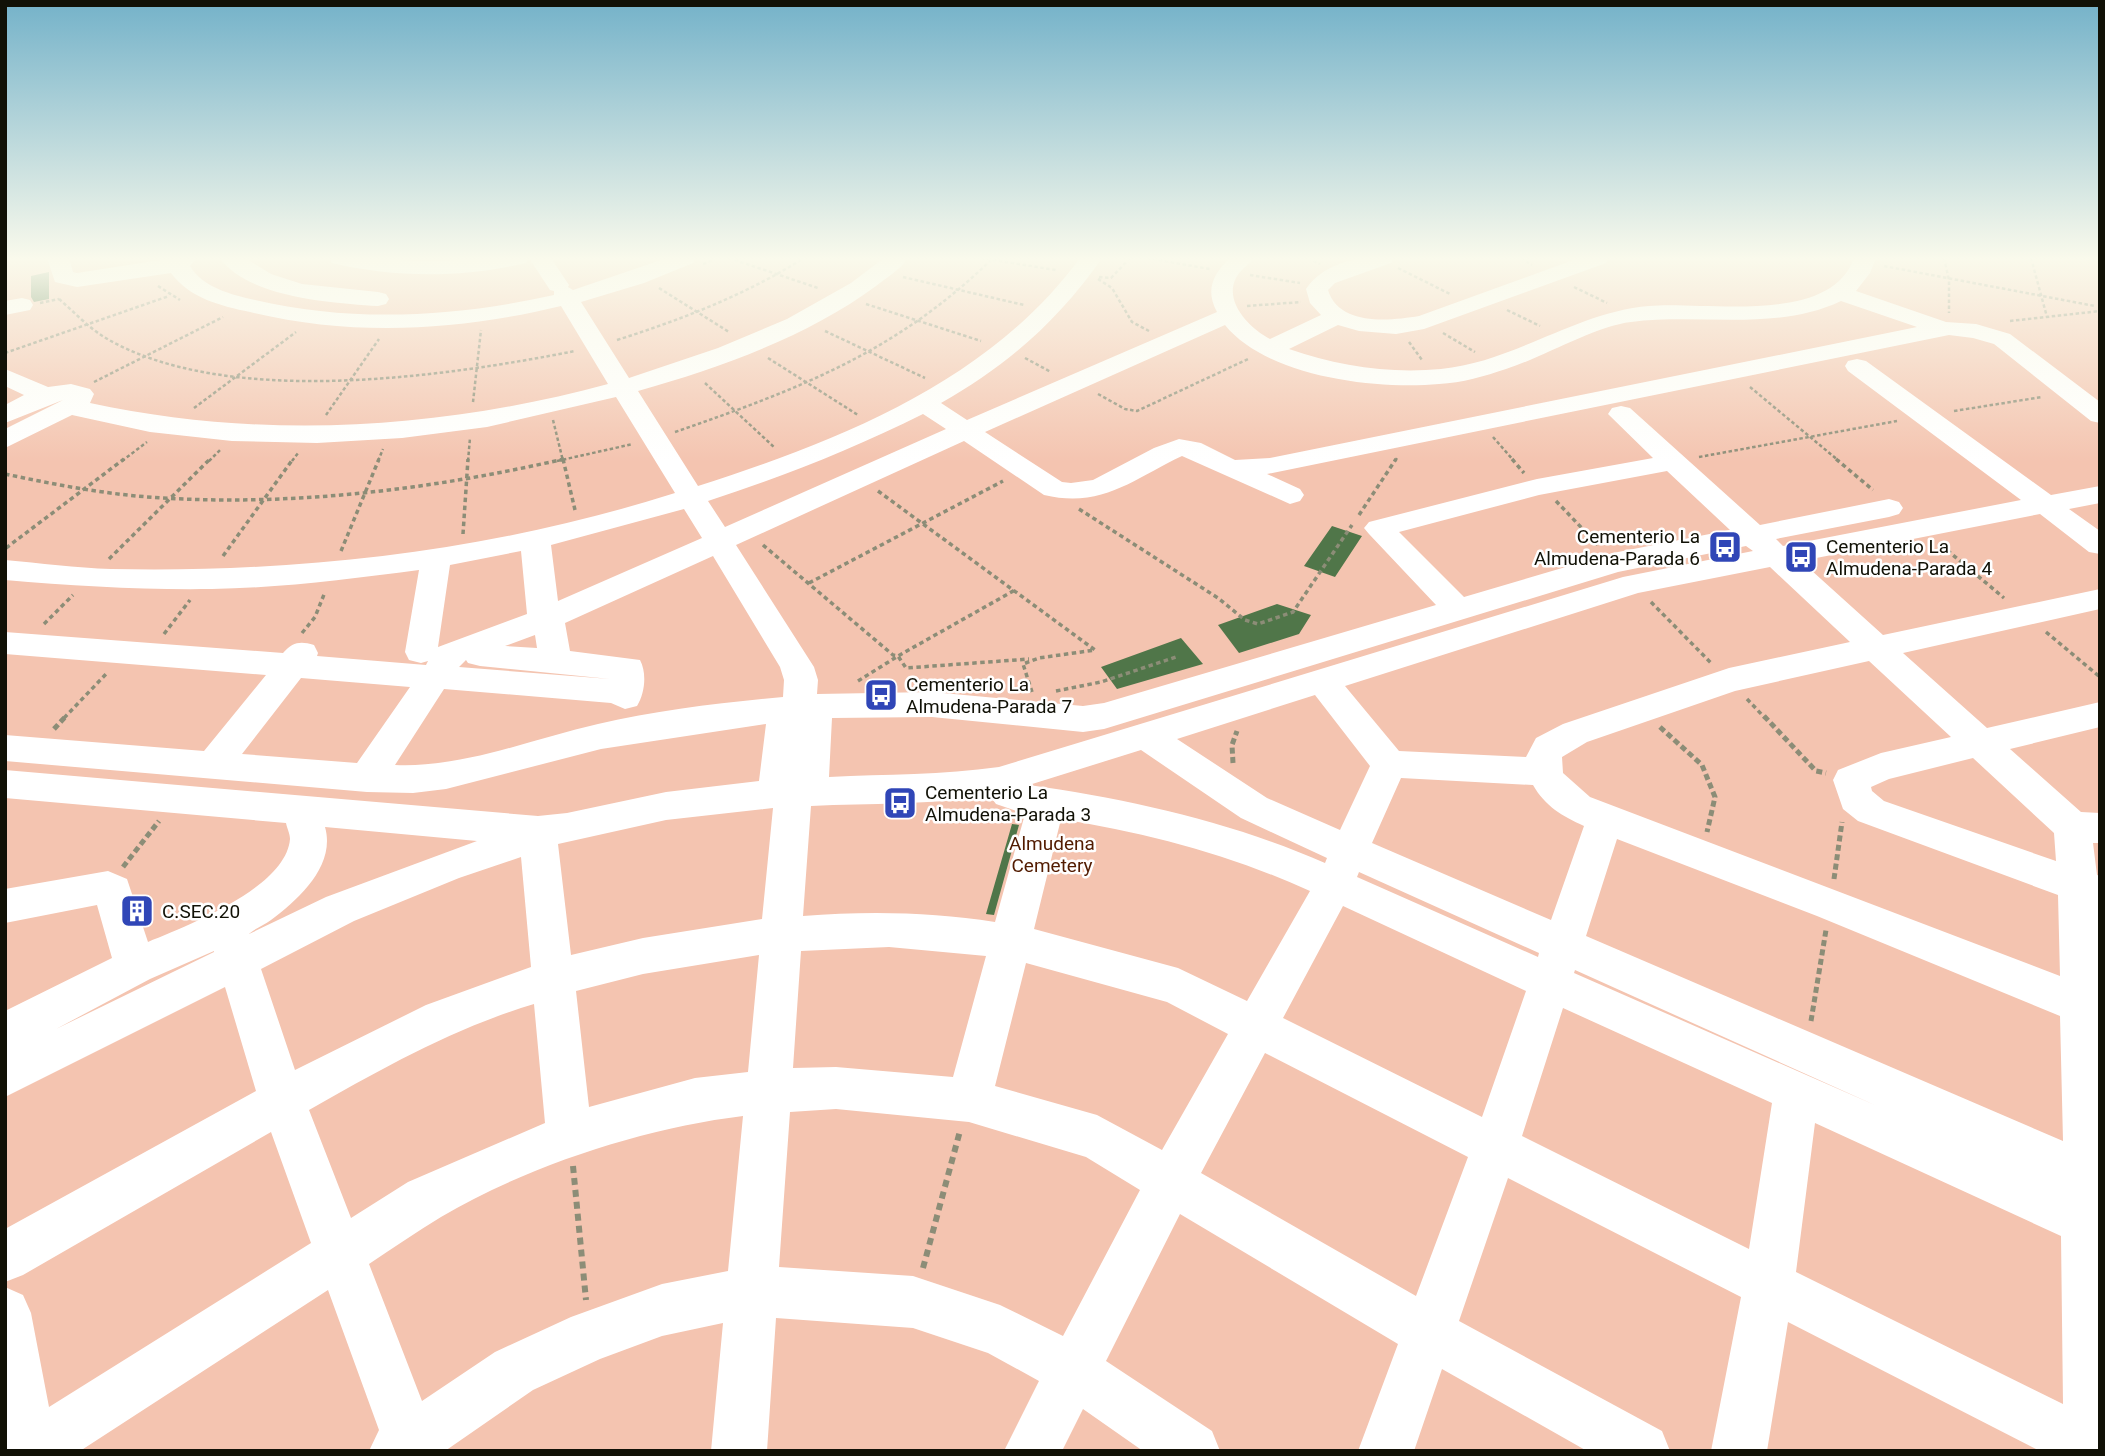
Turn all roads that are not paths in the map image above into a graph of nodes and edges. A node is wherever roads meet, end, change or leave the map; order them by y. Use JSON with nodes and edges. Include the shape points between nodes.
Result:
{"nodes":[{"id":1,"x":584,"y":326,"type":"edge"},
{"id":2,"x":790,"y":326,"type":"edge"},
{"id":3,"x":1032,"y":326,"type":"edge"},
{"id":4,"x":1199,"y":326,"type":"edge"},
{"id":5,"x":1240,"y":326,"type":"edge"},
{"id":6,"x":1303,"y":326,"type":"edge"},
{"id":7,"x":1384,"y":326,"type":"edge"},
{"id":8,"x":1403,"y":326,"type":"edge"},
{"id":9,"x":1596,"y":326,"type":"edge"},
{"id":10,"x":1940,"y":326,"type":"edge"},
{"id":11,"x":1946,"y":328,"type":"junction"},
{"id":12,"x":1271,"y":348,"type":"junction"},
{"id":13,"x":1857,"y":366,"type":"dead end"},
{"id":14,"x":5,"y":376,"type":"edge"},
{"id":15,"x":623,"y":387,"type":"junction"},
{"id":16,"x":45,"y":396,"type":"junction"},
{"id":17,"x":73,"y":399,"type":"junction"},
{"id":18,"x":924,"y":402,"type":"junction"},
{"id":19,"x":1621,"y":414,"type":"dead end"},
{"id":20,"x":5,"y":415,"type":"edge"},
{"id":21,"x":2100,"y":415,"type":"edge"},
{"id":22,"x":969,"y":431,"type":"junction"},
{"id":23,"x":5,"y":440,"type":"edge"},
{"id":24,"x":1674,"y":462,"type":"junction"},
{"id":25,"x":1240,"y":470,"type":"junction"},
{"id":26,"x":2100,"y":472,"type":"edge"},
{"id":27,"x":2031,"y":494,"type":"junction"},
{"id":28,"x":2100,"y":494,"type":"edge"},
{"id":29,"x":1290,"y":495,"type":"dead end"},
{"id":30,"x":691,"y":498,"type":"junction"},
{"id":31,"x":732,"y":536,"type":"junction"},
{"id":32,"x":535,"y":538,"type":"junction"},
{"id":33,"x":1765,"y":545,"type":"junction"},
{"id":34,"x":2100,"y":545,"type":"edge"},
{"id":35,"x":449,"y":555,"type":"junction"},
{"id":36,"x":5,"y":570,"type":"edge"},
{"id":37,"x":2100,"y":599,"type":"edge"},
{"id":38,"x":1458,"y":610,"type":"junction"},
{"id":39,"x":544,"y":620,"type":"junction"},
{"id":40,"x":5,"y":624,"type":"edge"},
{"id":41,"x":5,"y":643,"type":"edge"},
{"id":42,"x":1873,"y":647,"type":"junction"},
{"id":43,"x":298,"y":652,"type":"junction"},
{"id":44,"x":435,"y":660,"type":"junction"},
{"id":45,"x":555,"y":661,"type":"junction"},
{"id":46,"x":1322,"y":681,"type":"junction"},
{"id":47,"x":625,"y":692,"type":"junction"},
{"id":48,"x":800,"y":709,"type":"junction"},
{"id":49,"x":2100,"y":714,"type":"edge"},
{"id":50,"x":623,"y":732,"type":"junction"},
{"id":51,"x":1147,"y":736,"type":"junction"},
{"id":52,"x":1979,"y":743,"type":"junction"},
{"id":53,"x":20,"y":749,"type":"edge"},
{"id":54,"x":1389,"y":764,"type":"junction"},
{"id":55,"x":213,"y":765,"type":"junction"},
{"id":56,"x":1545,"y":772,"type":"junction"},
{"id":57,"x":367,"y":778,"type":"junction"},
{"id":58,"x":999,"y":781,"type":"junction"},
{"id":59,"x":5,"y":784,"type":"edge"},
{"id":60,"x":793,"y":793,"type":"junction"},
{"id":61,"x":1047,"y":802,"type":"junction"},
{"id":62,"x":301,"y":809,"type":"junction"},
{"id":63,"x":1605,"y":819,"type":"junction"},
{"id":64,"x":2086,"y":828,"type":"edge"},
{"id":65,"x":538,"y":831,"type":"junction"},
{"id":66,"x":1342,"y":868,"type":"junction"},
{"id":67,"x":2089,"y":889,"type":"edge"},
{"id":68,"x":5,"y":906,"type":"edge"},
{"id":69,"x":782,"y":936,"type":"junction"},
{"id":70,"x":231,"y":942,"type":"junction"},
{"id":71,"x":1012,"y":942,"type":"junction"},
{"id":72,"x":1555,"y":964,"type":"junction"},
{"id":73,"x":135,"y":967,"type":"junction"},
{"id":74,"x":553,"y":979,"type":"junction"},
{"id":75,"x":2091,"y":1009,"type":"edge"},
{"id":76,"x":1258,"y":1026,"type":"junction"},
{"id":77,"x":5,"y":1033,"type":"edge"},
{"id":78,"x":5,"y":1076,"type":"edge"},
{"id":79,"x":770,"y":1091,"type":"junction"},
{"id":80,"x":1796,"y":1093,"type":"junction"},
{"id":81,"x":282,"y":1100,"type":"junction"},
{"id":82,"x":969,"y":1100,"type":"junction"},
{"id":83,"x":569,"y":1136,"type":"junction"},
{"id":84,"x":1496,"y":1147,"type":"junction"},
{"id":85,"x":1171,"y":1181,"type":"junction"},
{"id":86,"x":2093,"y":1202,"type":"edge"},
{"id":87,"x":340,"y":1251,"type":"junction"},
{"id":88,"x":5,"y":1257,"type":"edge"},
{"id":89,"x":1769,"y":1284,"type":"junction"},
{"id":90,"x":752,"y":1292,"type":"junction"},
{"id":91,"x":5,"y":1312,"type":"edge"},
{"id":92,"x":1427,"y":1332,"type":"junction"},
{"id":93,"x":1074,"y":1371,"type":"junction"},
{"id":94,"x":407,"y":1447,"type":"edge"},
{"id":95,"x":2093,"y":1450,"type":"edge"},
{"id":96,"x":30,"y":1451,"type":"edge"},
{"id":97,"x":739,"y":1451,"type":"edge"},
{"id":98,"x":1032,"y":1451,"type":"edge"},
{"id":99,"x":1192,"y":1451,"type":"edge"},
{"id":100,"x":1387,"y":1451,"type":"edge"},
{"id":101,"x":1642,"y":1451,"type":"edge"},
{"id":102,"x":1739,"y":1451,"type":"edge"}],
"edges":[{"from":1,"to":15,"type":"lane"},
{"from":2,"to":15,"type":"lane","via":[[689,368]]},
{"from":3,"to":18,"type":"lane","via":[[1006,349]]},
{"from":4,"to":22,"type":"lane"},
{"from":5,"to":12,"type":"lane"},
{"from":6,"to":12,"type":"lane"},
{"from":7,"to":8,"type":"lane"},
{"from":9,"to":12,"type":"lane","via":[[1497,364],[1435,378],[1355,374]]},
{"from":10,"to":11,"type":"lane"},
{"from":11,"to":21,"type":"lane","via":[[2003,339]]},
{"from":11,"to":25,"type":"lane"},
{"from":13,"to":27,"type":"lane"},
{"from":14,"to":16,"type":"lane"},
{"from":15,"to":17,"type":"lane","via":[[472,420],[312,434],[157,424]]},
{"from":15,"to":30,"type":"lane"},
{"from":16,"to":17,"type":"lane"},
{"from":16,"to":20,"type":"lane"},
{"from":17,"to":23,"type":"lane"},
{"from":18,"to":22,"type":"lane"},
{"from":18,"to":30,"type":"lane","via":[[792,463]]},
{"from":19,"to":24,"type":"lane"},
{"from":22,"to":25,"type":"lane","via":[[1054,489],[1079,493],[1104,486],[1179,447]]},
{"from":22,"to":31,"type":"lane"},
{"from":24,"to":33,"type":"lane"},
{"from":24,"to":38,"type":"lane","via":[[1536,487],[1379,528]]},
{"from":25,"to":29,"type":"lane"},
{"from":26,"to":27,"type":"lane"},
{"from":27,"to":28,"type":"lane"},
{"from":27,"to":33,"type":"lane"},
{"from":27,"to":33,"type":"lane","via":[[1894,508]]},
{"from":27,"to":34,"type":"lane"},
{"from":30,"to":31,"type":"lane"},
{"from":30,"to":32,"type":"lane"},
{"from":31,"to":39,"type":"lane"},
{"from":31,"to":48,"type":"lane","via":[[797,667]]},
{"from":32,"to":35,"type":"lane"},
{"from":32,"to":39,"type":"lane"},
{"from":33,"to":38,"type":"lane","via":[[1613,564]]},
{"from":33,"to":42,"type":"lane"},
{"from":33,"to":46,"type":"lane"},
{"from":35,"to":36,"type":"lane","via":[[334,570],[206,579],[90,578]]},
{"from":35,"to":44,"type":"lane"},
{"from":37,"to":42,"type":"lane"},
{"from":38,"to":48,"type":"lane","via":[[1104,716],[1083,719],[930,705]]},
{"from":39,"to":44,"type":"lane"},
{"from":39,"to":45,"type":"lane","via":[[549,624]]},
{"from":40,"to":43,"type":"lane","via":[[163,635]]},
{"from":41,"to":43,"type":"lane","via":[[126,652]]},
{"from":42,"to":52,"type":"lane"},
{"from":42,"to":56,"type":"lane","via":[[1729,680],[1575,733],[1545,752]]},
{"from":43,"to":44,"type":"lane"},
{"from":43,"to":55,"type":"lane"},
{"from":44,"to":45,"type":"lane"},
{"from":44,"to":47,"type":"lane"},
{"from":44,"to":57,"type":"lane"},
{"from":45,"to":47,"type":"lane","via":[[628,667]]},
{"from":46,"to":51,"type":"lane"},
{"from":46,"to":54,"type":"lane"},
{"from":47,"to":50,"type":"lane"},
{"from":48,"to":50,"type":"lane","via":[[710,717]]},
{"from":48,"to":60,"type":"lane"},
{"from":49,"to":52,"type":"lane"},
{"from":50,"to":57,"type":"lane","via":[[455,774]]},
{"from":51,"to":58,"type":"lane"},
{"from":51,"to":66,"type":"lane"},
{"from":52,"to":64,"type":"lane"},
{"from":52,"to":67,"type":"lane","via":[[1864,773],[1851,780],[1856,799],[1871,811]]},
{"from":53,"to":55,"type":"lane"},
{"from":54,"to":56,"type":"lane"},
{"from":54,"to":66,"type":"lane"},
{"from":55,"to":57,"type":"lane"},
{"from":56,"to":63,"type":"lane","via":[[1565,800]]},
{"from":58,"to":60,"type":"lane","via":[[950,788]]},
{"from":58,"to":61,"type":"lane","via":[[1009,794]]},
{"from":59,"to":62,"type":"lane"},
{"from":60,"to":65,"type":"lane","via":[[666,806]]},
{"from":60,"to":69,"type":"lane"},
{"from":61,"to":66,"type":"lane","via":[[1102,809],[1209,836],[1291,865]]},
{"from":61,"to":71,"type":"lane"},
{"from":62,"to":65,"type":"lane"},
{"from":62,"to":70,"type":"lane","via":[[309,828],[303,859]]},
{"from":63,"to":72,"type":"lane"},
{"from":63,"to":75,"type":"lane"},
{"from":64,"to":67,"type":"lane"},
{"from":65,"to":70,"type":"lane","via":[[528,839],[340,909]]},
{"from":65,"to":74,"type":"lane"},
{"from":66,"to":72,"type":"lane"},
{"from":66,"to":76,"type":"lane"},
{"from":67,"to":75,"type":"lane"},
{"from":68,"to":73,"type":"lane","via":[[108,887]]},
{"from":69,"to":71,"type":"lane","via":[[865,930],[945,933]]},
{"from":69,"to":74,"type":"lane","via":[[632,958]]},
{"from":69,"to":79,"type":"lane"},
{"from":70,"to":73,"type":"lane"},
{"from":70,"to":78,"type":"lane"},
{"from":70,"to":81,"type":"lane"},
{"from":71,"to":76,"type":"lane","via":[[1094,960],[1178,987]]},
{"from":71,"to":82,"type":"lane"},
{"from":72,"to":80,"type":"lane"},
{"from":72,"to":84,"type":"lane"},
{"from":72,"to":86,"type":"lane"},
{"from":73,"to":77,"type":"lane"},
{"from":74,"to":81,"type":"lane","via":[[470,1007],[386,1044]]},
{"from":74,"to":83,"type":"lane"},
{"from":75,"to":86,"type":"lane"},
{"from":76,"to":84,"type":"lane"},
{"from":76,"to":85,"type":"lane"},
{"from":79,"to":82,"type":"lane","via":[[836,1088]]},
{"from":79,"to":83,"type":"lane","via":[[695,1100]]},
{"from":79,"to":90,"type":"lane"},
{"from":80,"to":86,"type":"lane"},
{"from":80,"to":89,"type":"lane"},
{"from":81,"to":87,"type":"lane"},
{"from":81,"to":88,"type":"lane"},
{"from":82,"to":85,"type":"lane","via":[[1097,1138]]},
{"from":83,"to":87,"type":"lane","via":[[425,1199]]},
{"from":84,"to":89,"type":"lane"},
{"from":84,"to":92,"type":"lane"},
{"from":85,"to":92,"type":"lane"},
{"from":85,"to":93,"type":"lane"},
{"from":86,"to":95,"type":"lane"},
{"from":87,"to":94,"type":"lane"},
{"from":87,"to":96,"type":"lane"},
{"from":89,"to":95,"type":"lane"},
{"from":89,"to":102,"type":"lane"},
{"from":90,"to":93,"type":"lane","via":[[913,1303],[1000,1331]]},
{"from":90,"to":94,"type":"lane","via":[[662,1310],[590,1336],[514,1371]]},
{"from":90,"to":97,"type":"lane"},
{"from":91,"to":96,"type":"lane"},
{"from":92,"to":100,"type":"lane"},
{"from":92,"to":101,"type":"lane"},
{"from":93,"to":98,"type":"lane"},
{"from":93,"to":99,"type":"lane"}]}
